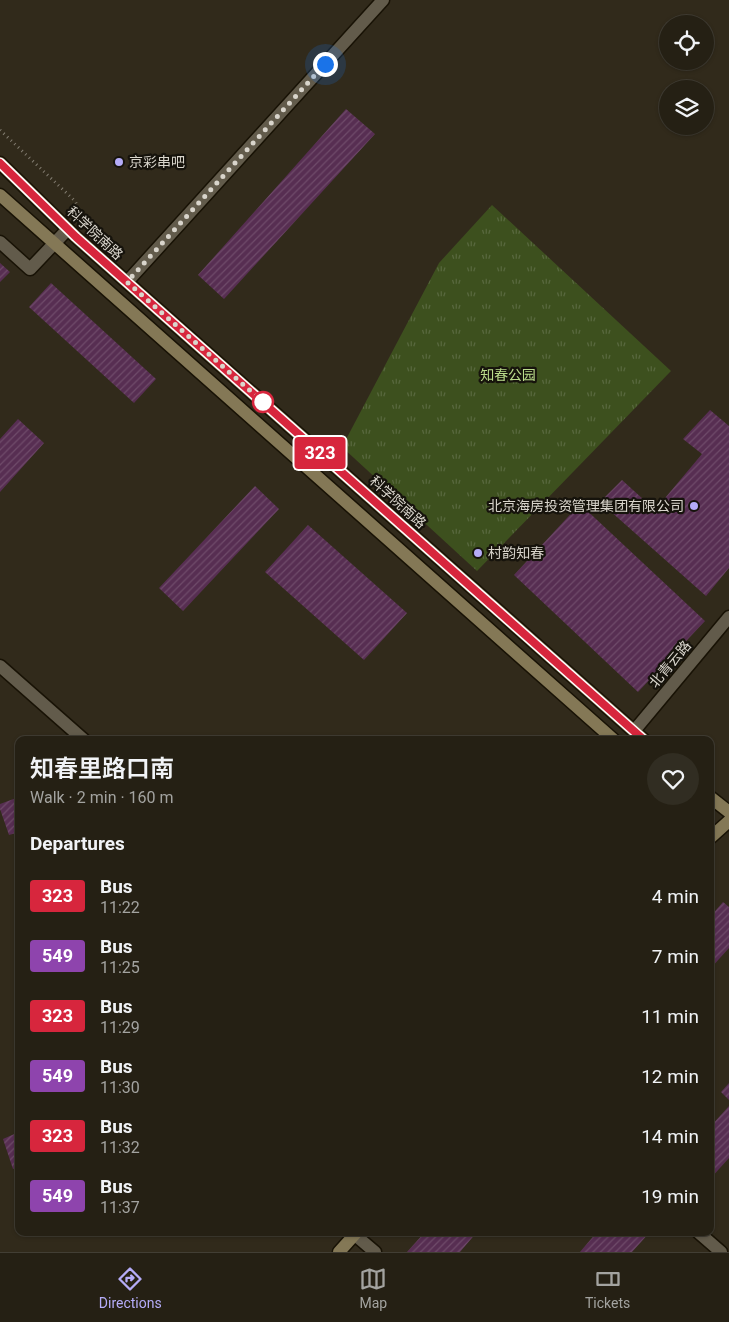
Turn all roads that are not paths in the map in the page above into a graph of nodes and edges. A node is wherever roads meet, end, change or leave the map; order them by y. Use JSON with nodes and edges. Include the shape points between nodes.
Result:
{"nodes":[{"id":1,"x":383,"y":0,"type":"edge"},
{"id":2,"x":0,"y":163,"type":"edge"},
{"id":3,"x":0,"y":195,"type":"edge"},
{"id":4,"x":68,"y":229,"type":"junction"},
{"id":5,"x":0,"y":242,"type":"edge"},
{"id":6,"x":54,"y":243,"type":"junction"},
{"id":7,"x":127,"y":282,"type":"junction"},
{"id":8,"x":729,"y":617,"type":"edge"},
{"id":9,"x":0,"y":666,"type":"edge"},
{"id":10,"x":634,"y":731,"type":"junction"},
{"id":11,"x":79,"y":736,"type":"edge"},
{"id":12,"x":609,"y":736,"type":"edge"},
{"id":13,"x":640,"y":736,"type":"edge"},
{"id":14,"x":714,"y":800,"type":"edge"},
{"id":15,"x":714,"y":809,"type":"edge"},
{"id":16,"x":729,"y":813,"type":"edge"},
{"id":17,"x":729,"y":821,"type":"edge"},
{"id":18,"x":714,"y":834,"type":"edge"},
{"id":19,"x":354,"y":1236,"type":"edge"},
{"id":20,"x":358,"y":1236,"type":"edge"},
{"id":21,"x":703,"y":1236,"type":"edge"},
{"id":22,"x":340,"y":1252,"type":"edge"},
{"id":23,"x":376,"y":1252,"type":"edge"},
{"id":24,"x":721,"y":1252,"type":"edge"}],
"edges":[{"from":1,"to":7,"type":"street"},
{"from":2,"to":4,"type":"street","name":"科学院南路"},
{"from":3,"to":6,"type":"street"},
{"from":4,"to":6,"type":"street"},
{"from":4,"to":7,"type":"street","name":"科学院南路"},
{"from":5,"to":6,"type":"street","via":[[30,269]]},
{"from":6,"to":12,"type":"street"},
{"from":7,"to":10,"type":"street","name":"科学院南路"},
{"from":8,"to":10,"type":"street","name":"北青云路"},
{"from":9,"to":11,"type":"street"},
{"from":10,"to":13,"type":"street","name":"科学院南路"},
{"from":14,"to":16,"type":"street"},
{"from":15,"to":16,"type":"street"},
{"from":17,"to":18,"type":"street"},
{"from":19,"to":22,"type":"street"},
{"from":20,"to":23,"type":"street"},
{"from":21,"to":24,"type":"street"}]}
